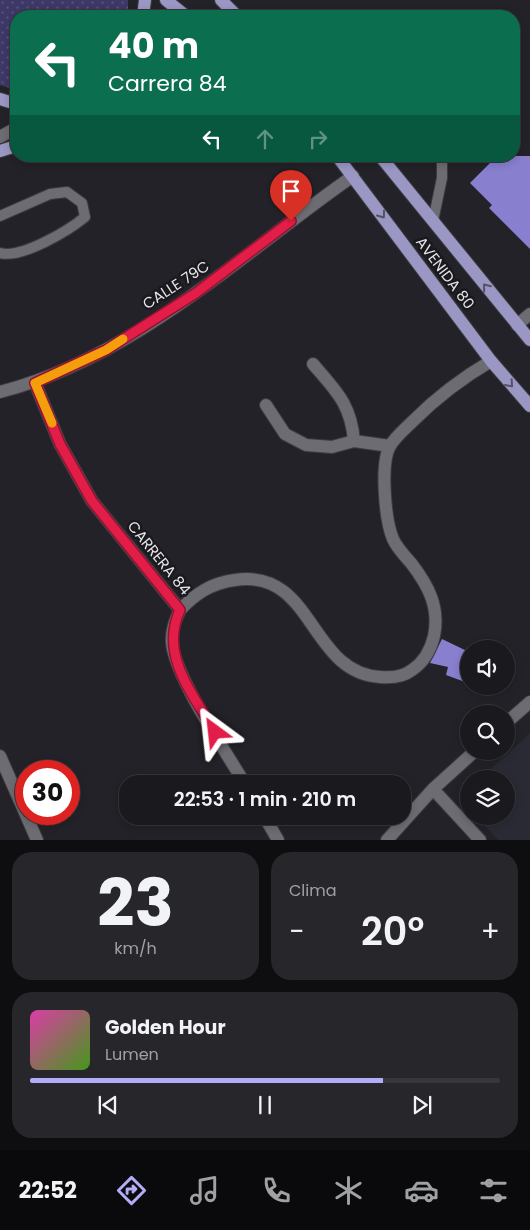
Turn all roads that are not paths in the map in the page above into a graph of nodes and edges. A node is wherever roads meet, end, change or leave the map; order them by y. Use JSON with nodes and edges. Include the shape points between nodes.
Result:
{"nodes":[{"id":1,"x":166,"y":0,"type":"edge"},
{"id":2,"x":221,"y":0,"type":"edge"},
{"id":3,"x":178,"y":10,"type":"edge"},
{"id":4,"x":231,"y":10,"type":"edge"},
{"id":5,"x":342,"y":162,"type":"edge"},
{"id":6,"x":385,"y":162,"type":"edge"},
{"id":7,"x":442,"y":162,"type":"edge"},
{"id":8,"x":353,"y":176,"type":"junction"},
{"id":9,"x":0,"y":216,"type":"edge"},
{"id":10,"x":433,"y":222,"type":"junction"},
{"id":11,"x":0,"y":253,"type":"edge"},
{"id":12,"x":530,"y":314,"type":"edge"},
{"id":13,"x":517,"y":325,"type":"junction"},
{"id":14,"x":530,"y":340,"type":"edge"},
{"id":15,"x":490,"y":361,"type":"junction"},
{"id":16,"x":313,"y":364,"type":"dead end"},
{"id":17,"x":35,"y":383,"type":"junction"},
{"id":18,"x":0,"y":392,"type":"edge"},
{"id":19,"x":266,"y":405,"type":"dead end"},
{"id":20,"x":530,"y":406,"type":"edge"},
{"id":21,"x":354,"y":441,"type":"junction"},
{"id":22,"x":390,"y":446,"type":"junction"},
{"id":23,"x":180,"y":610,"type":"junction"},
{"id":24,"x":530,"y":702,"type":"edge"},
{"id":25,"x":515,"y":715,"type":"edge"},
{"id":26,"x":0,"y":756,"type":"edge"},
{"id":27,"x":465,"y":760,"type":"edge"},
{"id":28,"x":240,"y":775,"type":"edge"},
{"id":29,"x":433,"y":789,"type":"junction"},
{"id":30,"x":269,"y":825,"type":"edge"},
{"id":31,"x":36,"y":840,"type":"edge"},
{"id":32,"x":278,"y":840,"type":"edge"},
{"id":33,"x":386,"y":840,"type":"edge"},
{"id":34,"x":480,"y":840,"type":"edge"}],
"edges":[{"from":1,"to":3,"type":"main road"},
{"from":2,"to":4,"type":"main road"},
{"from":5,"to":8,"type":"main road","name":"AVENIDA 80"},
{"from":6,"to":10,"type":"main road","name":"AVENIDA 80"},
{"from":7,"to":10,"type":"lane"},
{"from":8,"to":15,"type":"main road","name":"AVENIDA 80","one_way":true},
{"from":8,"to":17,"type":"street","name":"CALLE 79C","via":[[196,293],[106,350]]},
{"from":9,"to":11,"type":"lane","via":[[50,194],[67,192],[82,203],[85,217],[68,231],[20,252]]},
{"from":13,"to":10,"type":"main road","name":"AVENIDA 80","one_way":true},
{"from":12,"to":13,"type":"street"},
{"from":13,"to":14,"type":"main road","name":"AVENIDA 80"},
{"from":15,"to":20,"type":"main road","name":"AVENIDA 80","one_way":true},
{"from":15,"to":22,"type":"street","via":[[431,402]]},
{"from":16,"to":21,"type":"street","via":[[340,395],[349,411]]},
{"from":17,"to":18,"type":"street","name":"CALLE 79C"},
{"from":17,"to":23,"type":"street","name":"CARRERA 84","via":[[60,444],[92,501]]},
{"from":19,"to":21,"type":"street","via":[[285,434],[306,445],[332,447]]},
{"from":21,"to":22,"type":"street"},
{"from":22,"to":23,"type":"street","via":[[384,472],[391,531],[396,545],[428,587],[436,615],[430,648],[419,665],[404,675],[373,677],[347,666],[331,651],[295,600],[280,587],[264,581],[237,579],[216,584],[199,593]]},
{"from":23,"to":28,"type":"street","name":"CARRERA 84","via":[[172,631],[174,656],[184,680]]},
{"from":24,"to":25,"type":"street"},
{"from":26,"to":31,"type":"street"},
{"from":27,"to":29,"type":"street"},
{"from":29,"to":33,"type":"street"},
{"from":29,"to":34,"type":"street"},
{"from":30,"to":32,"type":"street"}]}
